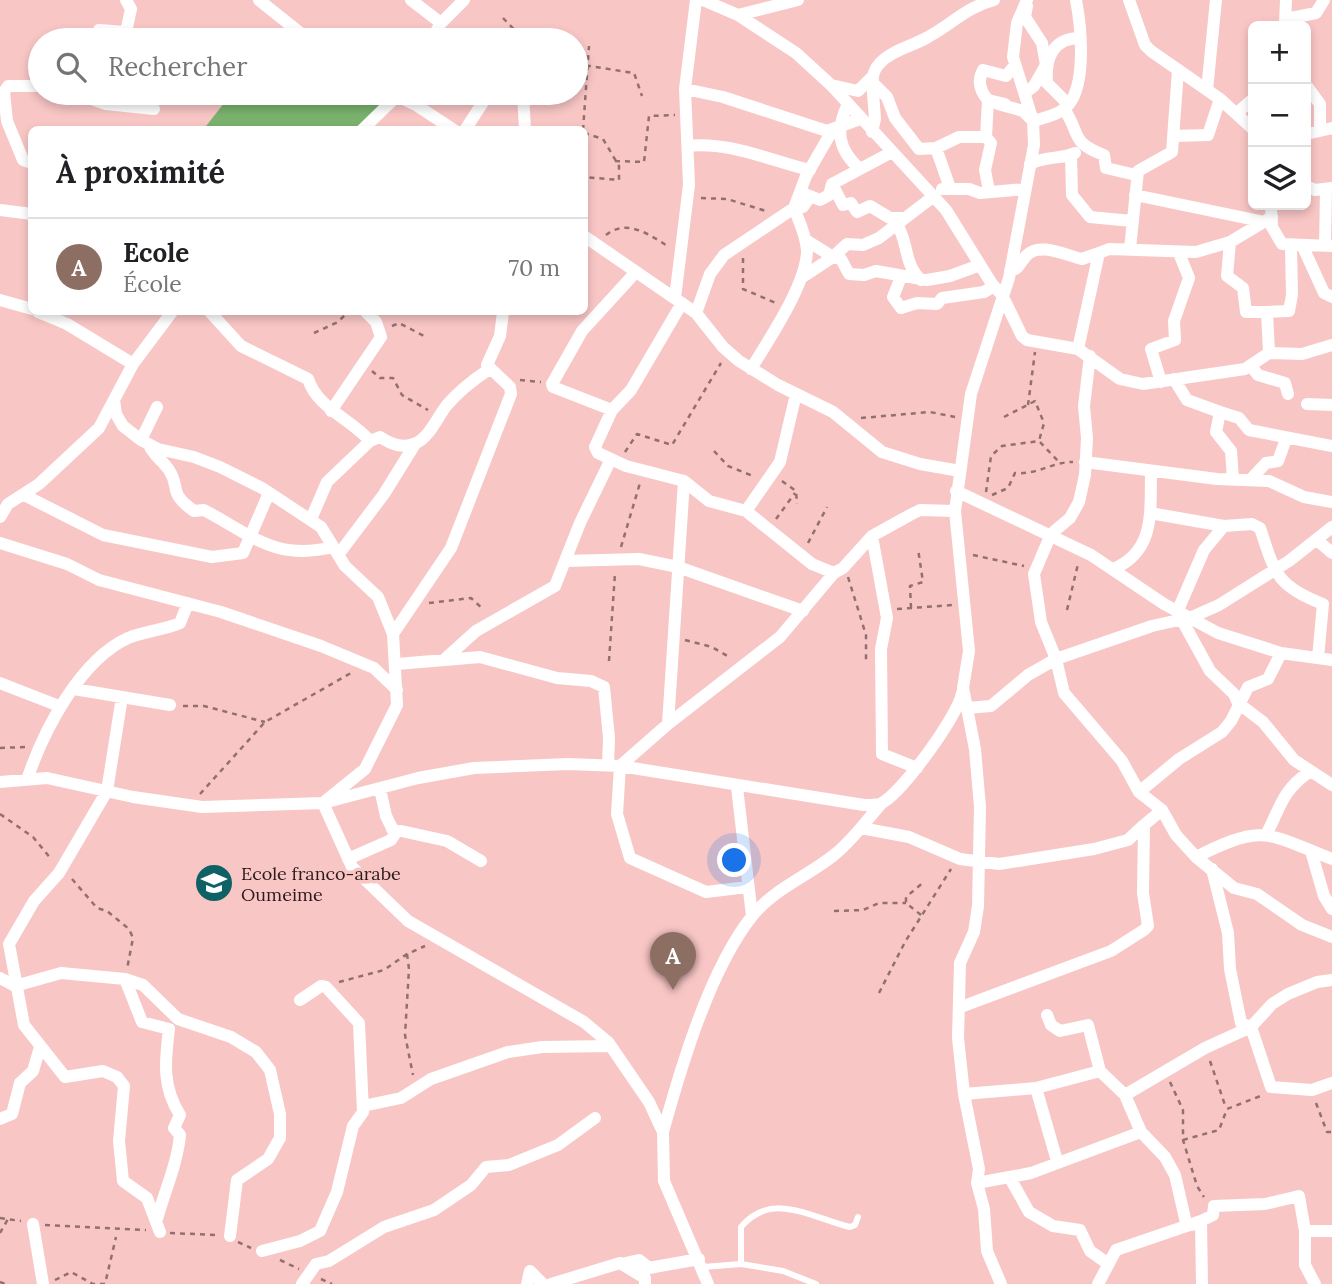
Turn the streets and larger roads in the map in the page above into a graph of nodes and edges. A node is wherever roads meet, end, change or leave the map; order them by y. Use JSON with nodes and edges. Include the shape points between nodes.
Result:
{"nodes":[{"id":1,"x":126,"y":0,"type":"edge"},
{"id":2,"x":259,"y":0,"type":"edge"},
{"id":3,"x":411,"y":0,"type":"edge"},
{"id":4,"x":464,"y":0,"type":"edge"},
{"id":5,"x":696,"y":0,"type":"edge"},
{"id":6,"x":703,"y":0,"type":"edge"},
{"id":7,"x":799,"y":0,"type":"edge"},
{"id":8,"x":994,"y":0,"type":"edge"},
{"id":9,"x":1028,"y":0,"type":"edge"},
{"id":10,"x":1076,"y":0,"type":"edge"},
{"id":11,"x":1129,"y":0,"type":"edge"},
{"id":12,"x":1216,"y":0,"type":"edge"},
{"id":13,"x":1286,"y":0,"type":"edge"},
{"id":14,"x":1324,"y":0,"type":"edge"},
{"id":15,"x":738,"y":15,"type":"junction"},
{"id":16,"x":1285,"y":21,"type":"edge"},
{"id":17,"x":1288,"y":21,"type":"edge"},
{"id":18,"x":441,"y":23,"type":"junction"},
{"id":19,"x":127,"y":28,"type":"edge"},
{"id":20,"x":294,"y":28,"type":"edge"},
{"id":21,"x":438,"y":28,"type":"edge"},
{"id":22,"x":1036,"y":34,"type":"junction"},
{"id":23,"x":1080,"y":38,"type":"junction"},
{"id":24,"x":1062,"y":41,"type":"junction"},
{"id":25,"x":1015,"y":65,"type":"junction"},
{"id":26,"x":1046,"y":65,"type":"junction"},
{"id":27,"x":1178,"y":70,"type":"junction"},
{"id":28,"x":873,"y":77,"type":"junction"},
{"id":29,"x":831,"y":85,"type":"junction"},
{"id":30,"x":28,"y":86,"type":"edge"},
{"id":31,"x":685,"y":89,"type":"junction"},
{"id":32,"x":1207,"y":90,"type":"junction"},
{"id":33,"x":858,"y":91,"type":"junction"},
{"id":34,"x":1311,"y":92,"type":"edge"},
{"id":35,"x":1026,"y":96,"type":"junction"},
{"id":36,"x":1220,"y":99,"type":"junction"},
{"id":37,"x":993,"y":102,"type":"junction"},
{"id":38,"x":1248,"y":103,"type":"edge"},
{"id":39,"x":116,"y":105,"type":"edge"},
{"id":40,"x":386,"y":105,"type":"edge"},
{"id":41,"x":417,"y":105,"type":"edge"},
{"id":42,"x":481,"y":105,"type":"edge"},
{"id":43,"x":524,"y":105,"type":"edge"},
{"id":44,"x":1066,"y":107,"type":"junction"},
{"id":45,"x":154,"y":109,"type":"dead end"},
{"id":46,"x":854,"y":112,"type":"junction"},
{"id":47,"x":1237,"y":113,"type":"junction"},
{"id":48,"x":1033,"y":121,"type":"junction"},
{"id":49,"x":1248,"y":124,"type":"edge"},
{"id":50,"x":366,"y":126,"type":"edge"},
{"id":51,"x":446,"y":126,"type":"edge"},
{"id":52,"x":468,"y":126,"type":"edge"},
{"id":53,"x":526,"y":126,"type":"edge"},
{"id":54,"x":1326,"y":129,"type":"edge"},
{"id":55,"x":836,"y":130,"type":"junction"},
{"id":56,"x":872,"y":132,"type":"junction"},
{"id":57,"x":1174,"y":136,"type":"junction"},
{"id":58,"x":986,"y":137,"type":"junction"},
{"id":59,"x":688,"y":146,"type":"junction"},
{"id":60,"x":936,"y":148,"type":"junction"},
{"id":61,"x":919,"y":149,"type":"junction"},
{"id":62,"x":1093,"y":151,"type":"junction"},
{"id":63,"x":892,"y":152,"type":"junction"},
{"id":64,"x":1071,"y":155,"type":"junction"},
{"id":65,"x":28,"y":162,"type":"edge"},
{"id":66,"x":1030,"y":164,"type":"junction"},
{"id":67,"x":904,"y":166,"type":"junction"},
{"id":68,"x":860,"y":169,"type":"junction"},
{"id":69,"x":810,"y":170,"type":"junction"},
{"id":70,"x":1136,"y":175,"type":"junction"},
{"id":71,"x":832,"y":184,"type":"junction"},
{"id":72,"x":925,"y":186,"type":"junction"},
{"id":73,"x":950,"y":188,"type":"junction"},
{"id":74,"x":1311,"y":188,"type":"edge"},
{"id":75,"x":1329,"y":188,"type":"edge"},
{"id":76,"x":1025,"y":189,"type":"junction"},
{"id":77,"x":989,"y":191,"type":"junction"},
{"id":78,"x":804,"y":193,"type":"junction"},
{"id":79,"x":1135,"y":195,"type":"junction"},
{"id":80,"x":934,"y":196,"type":"junction"},
{"id":81,"x":794,"y":208,"type":"junction"},
{"id":82,"x":0,"y":210,"type":"edge"},
{"id":83,"x":28,"y":214,"type":"edge"},
{"id":84,"x":1268,"y":214,"type":"edge"},
{"id":85,"x":900,"y":220,"type":"junction"},
{"id":86,"x":1132,"y":221,"type":"junction"},
{"id":87,"x":590,"y":240,"type":"edge"},
{"id":88,"x":806,"y":240,"type":"junction"},
{"id":89,"x":1230,"y":242,"type":"junction"},
{"id":90,"x":1328,"y":246,"type":"edge"},
{"id":91,"x":1297,"y":247,"type":"junction"},
{"id":92,"x":1130,"y":249,"type":"junction"},
{"id":93,"x":1099,"y":253,"type":"junction"},
{"id":94,"x":1179,"y":253,"type":"junction"},
{"id":95,"x":833,"y":257,"type":"junction"},
{"id":96,"x":981,"y":265,"type":"junction"},
{"id":97,"x":1010,"y":271,"type":"junction"},
{"id":98,"x":635,"y":273,"type":"junction"},
{"id":99,"x":901,"y":277,"type":"junction"},
{"id":100,"x":801,"y":278,"type":"junction"},
{"id":101,"x":921,"y":280,"type":"junction"},
{"id":102,"x":998,"y":291,"type":"junction"},
{"id":103,"x":1332,"y":297,"type":"edge"},
{"id":104,"x":0,"y":300,"type":"edge"},
{"id":105,"x":678,"y":301,"type":"junction"},
{"id":106,"x":28,"y":308,"type":"edge"},
{"id":107,"x":1267,"y":312,"type":"junction"},
{"id":108,"x":696,"y":313,"type":"junction"},
{"id":109,"x":44,"y":315,"type":"edge"},
{"id":110,"x":170,"y":315,"type":"edge"},
{"id":111,"x":213,"y":315,"type":"edge"},
{"id":112,"x":368,"y":315,"type":"edge"},
{"id":113,"x":503,"y":315,"type":"edge"},
{"id":114,"x":1332,"y":345,"type":"edge"},
{"id":115,"x":1078,"y":349,"type":"junction"},
{"id":116,"x":1269,"y":353,"type":"junction"},
{"id":117,"x":1090,"y":356,"type":"junction"},
{"id":118,"x":133,"y":363,"type":"junction"},
{"id":119,"x":1251,"y":366,"type":"junction"},
{"id":120,"x":751,"y":369,"type":"junction"},
{"id":121,"x":488,"y":370,"type":"junction"},
{"id":122,"x":1174,"y":379,"type":"junction"},
{"id":123,"x":1161,"y":382,"type":"junction"},
{"id":124,"x":796,"y":394,"type":"junction"},
{"id":125,"x":1287,"y":394,"type":"dead end"},
{"id":126,"x":114,"y":400,"type":"junction"},
{"id":127,"x":1307,"y":404,"type":"dead end"},
{"id":128,"x":1332,"y":405,"type":"edge"},
{"id":129,"x":157,"y":407,"type":"dead end"},
{"id":130,"x":612,"y":410,"type":"junction"},
{"id":131,"x":331,"y":411,"type":"junction"},
{"id":132,"x":1220,"y":412,"type":"junction"},
{"id":133,"x":1286,"y":439,"type":"junction"},
{"id":134,"x":370,"y":441,"type":"junction"},
{"id":135,"x":145,"y":442,"type":"junction"},
{"id":136,"x":415,"y":444,"type":"junction"},
{"id":137,"x":1332,"y":446,"type":"edge"},
{"id":138,"x":615,"y":461,"type":"junction"},
{"id":139,"x":1086,"y":462,"type":"junction"},
{"id":140,"x":960,"y":471,"type":"junction"},
{"id":141,"x":1151,"y":471,"type":"junction"},
{"id":142,"x":1233,"y":479,"type":"junction"},
{"id":143,"x":1251,"y":480,"type":"junction"},
{"id":144,"x":684,"y":481,"type":"junction"},
{"id":145,"x":956,"y":491,"type":"junction"},
{"id":146,"x":270,"y":493,"type":"junction"},
{"id":147,"x":24,"y":495,"type":"junction"},
{"id":148,"x":1332,"y":502,"type":"edge"},
{"id":149,"x":746,"y":511,"type":"junction"},
{"id":150,"x":954,"y":511,"type":"junction"},
{"id":151,"x":1150,"y":513,"type":"junction"},
{"id":152,"x":0,"y":517,"type":"edge"},
{"id":153,"x":311,"y":519,"type":"junction"},
{"id":154,"x":1224,"y":526,"type":"junction"},
{"id":155,"x":1332,"y":527,"type":"edge"},
{"id":156,"x":250,"y":534,"type":"junction"},
{"id":157,"x":1051,"y":534,"type":"junction"},
{"id":158,"x":872,"y":536,"type":"junction"},
{"id":159,"x":1317,"y":540,"type":"junction"},
{"id":160,"x":0,"y":543,"type":"edge"},
{"id":161,"x":335,"y":551,"type":"junction"},
{"id":162,"x":1332,"y":553,"type":"edge"},
{"id":163,"x":565,"y":561,"type":"junction"},
{"id":164,"x":678,"y":567,"type":"junction"},
{"id":165,"x":1112,"y":569,"type":"junction"},
{"id":166,"x":838,"y":570,"type":"junction"},
{"id":167,"x":1274,"y":570,"type":"junction"},
{"id":168,"x":188,"y":603,"type":"junction"},
{"id":169,"x":803,"y":611,"type":"junction"},
{"id":170,"x":1184,"y":616,"type":"junction"},
{"id":171,"x":393,"y":634,"type":"junction"},
{"id":172,"x":1281,"y":653,"type":"junction"},
{"id":173,"x":446,"y":658,"type":"junction"},
{"id":174,"x":1056,"y":659,"type":"junction"},
{"id":175,"x":1327,"y":660,"type":"edge"},
{"id":176,"x":397,"y":664,"type":"junction"},
{"id":177,"x":0,"y":683,"type":"edge"},
{"id":178,"x":963,"y":688,"type":"junction"},
{"id":179,"x":74,"y":689,"type":"junction"},
{"id":180,"x":397,"y":690,"type":"junction"},
{"id":181,"x":122,"y":697,"type":"junction"},
{"id":182,"x":1238,"y":703,"type":"junction"},
{"id":183,"x":170,"y":705,"type":"road end"},
{"id":184,"x":60,"y":706,"type":"junction"},
{"id":185,"x":968,"y":708,"type":"junction"},
{"id":186,"x":668,"y":724,"type":"junction"},
{"id":187,"x":614,"y":766,"type":"junction"},
{"id":188,"x":916,"y":768,"type":"junction"},
{"id":189,"x":1309,"y":772,"type":"junction"},
{"id":190,"x":28,"y":777,"type":"junction"},
{"id":191,"x":0,"y":782,"type":"edge"},
{"id":192,"x":1332,"y":785,"type":"edge"},
{"id":193,"x":737,"y":787,"type":"junction"},
{"id":194,"x":380,"y":789,"type":"junction"},
{"id":195,"x":107,"y":791,"type":"junction"},
{"id":196,"x":1139,"y":792,"type":"junction"},
{"id":197,"x":323,"y":803,"type":"junction"},
{"id":198,"x":881,"y":804,"type":"junction"},
{"id":199,"x":1162,"y":810,"type":"junction"},
{"id":200,"x":1144,"y":825,"type":"junction"},
{"id":201,"x":861,"y":828,"type":"junction"},
{"id":202,"x":392,"y":829,"type":"junction"},
{"id":203,"x":1267,"y":833,"type":"junction"},
{"id":204,"x":1311,"y":850,"type":"junction"},
{"id":205,"x":1196,"y":856,"type":"junction"},
{"id":206,"x":348,"y":859,"type":"junction"},
{"id":207,"x":1332,"y":859,"type":"edge"},
{"id":208,"x":481,"y":861,"type":"dead end"},
{"id":209,"x":979,"y":862,"type":"junction"},
{"id":210,"x":1212,"y":870,"type":"junction"},
{"id":211,"x":747,"y":887,"type":"junction"},
{"id":212,"x":1332,"y":909,"type":"edge"},
{"id":213,"x":752,"y":916,"type":"junction"},
{"id":214,"x":1332,"y":937,"type":"edge"},
{"id":215,"x":0,"y":978,"type":"edge"},
{"id":216,"x":125,"y":979,"type":"junction"},
{"id":217,"x":1332,"y":980,"type":"edge"},
{"id":218,"x":15,"y":986,"type":"junction"},
{"id":219,"x":300,"y":1000,"type":"dead end"},
{"id":220,"x":961,"y":1007,"type":"junction"},
{"id":221,"x":1047,"y":1015,"type":"dead end"},
{"id":222,"x":1251,"y":1027,"type":"junction"},
{"id":223,"x":610,"y":1046,"type":"junction"},
{"id":224,"x":40,"y":1047,"type":"junction"},
{"id":225,"x":1100,"y":1071,"type":"junction"},
{"id":226,"x":1332,"y":1083,"type":"edge"},
{"id":227,"x":1036,"y":1088,"type":"junction"},
{"id":228,"x":964,"y":1094,"type":"junction"},
{"id":229,"x":1125,"y":1095,"type":"junction"},
{"id":230,"x":363,"y":1106,"type":"junction"},
{"id":231,"x":596,"y":1118,"type":"dead end"},
{"id":232,"x":0,"y":1119,"type":"edge"},
{"id":233,"x":663,"y":1132,"type":"junction"},
{"id":234,"x":1141,"y":1132,"type":"junction"},
{"id":235,"x":1057,"y":1161,"type":"junction"},
{"id":236,"x":1010,"y":1178,"type":"junction"},
{"id":237,"x":977,"y":1183,"type":"junction"},
{"id":238,"x":1202,"y":1221,"type":"junction"},
{"id":239,"x":33,"y":1224,"type":"dead end"},
{"id":240,"x":1305,"y":1231,"type":"junction"},
{"id":241,"x":1332,"y":1231,"type":"edge"},
{"id":242,"x":230,"y":1236,"type":"dead end"},
{"id":243,"x":262,"y":1251,"type":"dead end"},
{"id":244,"x":701,"y":1263,"type":"junction"},
{"id":245,"x":1107,"y":1263,"type":"junction"},
{"id":246,"x":621,"y":1264,"type":"junction"},
{"id":247,"x":45,"y":1284,"type":"edge"},
{"id":248,"x":302,"y":1284,"type":"edge"},
{"id":249,"x":527,"y":1284,"type":"edge"},
{"id":250,"x":543,"y":1284,"type":"edge"},
{"id":251,"x":551,"y":1284,"type":"edge"},
{"id":252,"x":645,"y":1284,"type":"edge"},
{"id":253,"x":708,"y":1284,"type":"edge"},
{"id":254,"x":1001,"y":1284,"type":"edge"},
{"id":255,"x":1098,"y":1284,"type":"edge"},
{"id":256,"x":1202,"y":1284,"type":"edge"},
{"id":257,"x":1315,"y":1284,"type":"edge"}],
"edges":[{"from":1,"to":19,"type":"street","via":[[131,9]]},
{"from":2,"to":20,"type":"street"},
{"from":3,"to":18,"type":"street"},
{"from":4,"to":18,"type":"street"},
{"from":5,"to":31,"type":"street"},
{"from":6,"to":15,"type":"street"},
{"from":7,"to":15,"type":"street"},
{"from":8,"to":28,"type":"street","via":[[967,9],[946,27],[888,57],[879,63]]},
{"from":9,"to":22,"type":"street","via":[[1025,17]]},
{"from":9,"to":25,"type":"street","via":[[1014,37]]},
{"from":10,"to":23,"type":"street"},
{"from":11,"to":27,"type":"street","via":[[1145,45]]},
{"from":12,"to":32,"type":"street"},
{"from":13,"to":16,"type":"street"},
{"from":14,"to":17,"type":"street","via":[[1316,13]]},
{"from":15,"to":29,"type":"street","via":[[796,53]]},
{"from":18,"to":21,"type":"street"},
{"from":22,"to":24,"type":"street"},
{"from":22,"to":26,"type":"street"},
{"from":23,"to":24,"type":"street"},
{"from":23,"to":44,"type":"street","via":[[1079,86]]},
{"from":24,"to":26,"type":"street"},
{"from":25,"to":35,"type":"street"},
{"from":25,"to":37,"type":"street","via":[[1000,77],[983,70],[979,82]]},
{"from":26,"to":35,"type":"street"},
{"from":26,"to":44,"type":"street","via":[[1046,83]]},
{"from":27,"to":32,"type":"street"},
{"from":27,"to":57,"type":"street"},
{"from":28,"to":33,"type":"street"},
{"from":28,"to":56,"type":"street"},
{"from":28,"to":61,"type":"street","via":[[895,118]]},
{"from":29,"to":33,"type":"street"},
{"from":29,"to":46,"type":"street"},
{"from":30,"to":65,"type":"street","via":[[8,86],[4,92],[9,129]]},
{"from":31,"to":55,"type":"street"},
{"from":31,"to":59,"type":"street"},
{"from":32,"to":36,"type":"street"},
{"from":33,"to":46,"type":"street"},
{"from":34,"to":54,"type":"street","via":[[1320,104]]},
{"from":35,"to":37,"type":"street"},
{"from":35,"to":48,"type":"street"},
{"from":36,"to":47,"type":"street"},
{"from":36,"to":57,"type":"street","via":[[1208,135]]},
{"from":37,"to":48,"type":"street","via":[[1023,111]]},
{"from":37,"to":58,"type":"street"},
{"from":38,"to":47,"type":"street"},
{"from":39,"to":45,"type":"street"},
{"from":40,"to":50,"type":"street"},
{"from":41,"to":51,"type":"street"},
{"from":42,"to":52,"type":"street"},
{"from":43,"to":53,"type":"street"},
{"from":44,"to":48,"type":"street"},
{"from":44,"to":62,"type":"street","via":[[1076,137]]},
{"from":46,"to":55,"type":"street"},
{"from":46,"to":56,"type":"street"},
{"from":47,"to":49,"type":"street"},
{"from":48,"to":66,"type":"street"},
{"from":55,"to":68,"type":"street","via":[[844,150]]},
{"from":55,"to":69,"type":"street"},
{"from":56,"to":63,"type":"street"},
{"from":57,"to":70,"type":"street","via":[[1171,154],[1143,165]]},
{"from":58,"to":60,"type":"street","via":[[959,137]]},
{"from":58,"to":77,"type":"street","via":[[991,143],[985,170]]},
{"from":59,"to":69,"type":"street","via":[[722,148]]},
{"from":59,"to":105,"type":"street"},
{"from":60,"to":61,"type":"street"},
{"from":60,"to":73,"type":"street"},
{"from":61,"to":67,"type":"street"},
{"from":62,"to":64,"type":"street"},
{"from":62,"to":70,"type":"street","via":[[1104,155],[1106,168]]},
{"from":63,"to":67,"type":"street"},
{"from":63,"to":68,"type":"street"},
{"from":64,"to":66,"type":"street","via":[[1048,156]]},
{"from":64,"to":86,"type":"street","via":[[1072,195],[1090,217]]},
{"from":66,"to":76,"type":"street"},
{"from":67,"to":72,"type":"street"},
{"from":68,"to":71,"type":"street"},
{"from":69,"to":78,"type":"street"},
{"from":70,"to":79,"type":"street"},
{"from":71,"to":78,"type":"street","via":[[825,198]]},
{"from":71,"to":85,"type":"street","via":[[843,205],[851,203],[857,212],[870,206]]},
{"from":72,"to":73,"type":"street"},
{"from":72,"to":80,"type":"street"},
{"from":73,"to":77,"type":"street"},
{"from":74,"to":75,"type":"street"},
{"from":75,"to":90,"type":"street"},
{"from":76,"to":77,"type":"street"},
{"from":76,"to":97,"type":"street"},
{"from":78,"to":81,"type":"street"},
{"from":79,"to":84,"type":"street"},
{"from":79,"to":86,"type":"street"},
{"from":80,"to":85,"type":"street"},
{"from":80,"to":96,"type":"street"},
{"from":81,"to":88,"type":"street"},
{"from":81,"to":108,"type":"street","via":[[716,264]]},
{"from":82,"to":83,"type":"street"},
{"from":84,"to":89,"type":"street"},
{"from":84,"to":91,"type":"street","via":[[1276,238]]},
{"from":85,"to":95,"type":"street","via":[[871,242],[842,246]]},
{"from":85,"to":101,"type":"street","via":[[909,265]]},
{"from":86,"to":92,"type":"street"},
{"from":87,"to":98,"type":"street"},
{"from":88,"to":95,"type":"street"},
{"from":88,"to":100,"type":"street"},
{"from":89,"to":94,"type":"street"},
{"from":89,"to":107,"type":"street","via":[[1227,276],[1243,288],[1246,312]]},
{"from":90,"to":91,"type":"street"},
{"from":91,"to":103,"type":"street","via":[[1324,293]]},
{"from":91,"to":107,"type":"street","via":[[1289,311]]},
{"from":92,"to":93,"type":"street"},
{"from":92,"to":94,"type":"street"},
{"from":93,"to":97,"type":"street","via":[[1082,259],[1036,249]]},
{"from":93,"to":115,"type":"street"},
{"from":94,"to":123,"type":"street","via":[[1189,278],[1174,321],[1175,340],[1151,349]]},
{"from":95,"to":99,"type":"street","via":[[841,259],[849,274],[876,271]]},
{"from":95,"to":100,"type":"street"},
{"from":96,"to":101,"type":"street"},
{"from":96,"to":102,"type":"street"},
{"from":97,"to":102,"type":"street"},
{"from":98,"to":105,"type":"street"},
{"from":98,"to":130,"type":"street","via":[[582,331],[552,384]]},
{"from":99,"to":101,"type":"street"},
{"from":99,"to":102,"type":"street","via":[[892,297],[901,308]]},
{"from":100,"to":120,"type":"street"},
{"from":102,"to":115,"type":"street","via":[[1021,336]]},
{"from":102,"to":140,"type":"street","via":[[966,419]]},
{"from":104,"to":106,"type":"street"},
{"from":105,"to":108,"type":"street"},
{"from":105,"to":130,"type":"street","via":[[631,390]]},
{"from":107,"to":116,"type":"street"},
{"from":108,"to":120,"type":"street","via":[[727,351]]},
{"from":109,"to":118,"type":"street"},
{"from":110,"to":118,"type":"street"},
{"from":111,"to":131,"type":"street","via":[[241,346],[308,379],[310,390]]},
{"from":112,"to":131,"type":"street","via":[[381,337]]},
{"from":113,"to":121,"type":"street"},
{"from":114,"to":116,"type":"street","via":[[1302,354]]},
{"from":115,"to":117,"type":"street"},
{"from":116,"to":119,"type":"street"},
{"from":117,"to":123,"type":"street","via":[[1120,379]]},
{"from":117,"to":139,"type":"street","via":[[1084,405]]},
{"from":118,"to":126,"type":"street"},
{"from":119,"to":122,"type":"street"},
{"from":119,"to":125,"type":"street","via":[[1258,375],[1285,383]]},
{"from":120,"to":124,"type":"street"},
{"from":121,"to":136,"type":"street","via":[[467,384]]},
{"from":121,"to":171,"type":"street","via":[[505,382],[512,394],[451,548]]},
{"from":122,"to":123,"type":"street"},
{"from":122,"to":132,"type":"street","via":[[1187,400]]},
{"from":124,"to":140,"type":"street","via":[[844,420],[882,452]]},
{"from":124,"to":149,"type":"street","via":[[780,462]]},
{"from":126,"to":135,"type":"street","via":[[122,426]]},
{"from":126,"to":147,"type":"street","via":[[99,428]]},
{"from":127,"to":128,"type":"street"},
{"from":129,"to":135,"type":"street"},
{"from":130,"to":138,"type":"street","via":[[595,447]]},
{"from":131,"to":134,"type":"street","via":[[351,421]]},
{"from":132,"to":133,"type":"street","via":[[1239,418],[1249,430]]},
{"from":132,"to":142,"type":"street","via":[[1216,432],[1231,451]]},
{"from":133,"to":137,"type":"street"},
{"from":133,"to":143,"type":"street","via":[[1278,461],[1266,464]]},
{"from":134,"to":136,"type":"street","via":[[380,437],[393,445]]},
{"from":134,"to":153,"type":"street","via":[[327,482]]},
{"from":135,"to":146,"type":"street","via":[[220,467]]},
{"from":135,"to":156,"type":"street","via":[[172,475],[174,493],[180,500],[194,511],[204,510]]},
{"from":136,"to":161,"type":"street","via":[[384,494]]},
{"from":138,"to":144,"type":"street"},
{"from":138,"to":163,"type":"street"},
{"from":139,"to":141,"type":"street"},
{"from":139,"to":157,"type":"street","via":[[1079,502],[1070,518]]},
{"from":140,"to":145,"type":"street"},
{"from":141,"to":142,"type":"street"},
{"from":141,"to":151,"type":"street"},
{"from":142,"to":143,"type":"street"},
{"from":143,"to":148,"type":"street","via":[[1277,482],[1304,497]]},
{"from":144,"to":149,"type":"street","via":[[709,501]]},
{"from":144,"to":164,"type":"street"},
{"from":145,"to":150,"type":"street"},
{"from":145,"to":157,"type":"street"},
{"from":146,"to":153,"type":"street"},
{"from":146,"to":156,"type":"street"},
{"from":147,"to":152,"type":"street","via":[[8,504]]},
{"from":147,"to":156,"type":"street","via":[[103,534],[212,557],[243,553]]},
{"from":149,"to":166,"type":"street","via":[[812,564]]},
{"from":150,"to":158,"type":"street","via":[[920,510]]},
{"from":150,"to":178,"type":"street","via":[[969,651]]},
{"from":151,"to":154,"type":"street"},
{"from":151,"to":165,"type":"street","via":[[1144,543],[1131,562]]},
{"from":153,"to":161,"type":"street"},
{"from":154,"to":167,"type":"street","via":[[1260,528]]},
{"from":154,"to":170,"type":"street","via":[[1204,550]]},
{"from":155,"to":159,"type":"street"},
{"from":156,"to":161,"type":"street","via":[[269,547],[290,553]]},
{"from":157,"to":165,"type":"street"},
{"from":157,"to":174,"type":"street","via":[[1036,568],[1035,591]]},
{"from":158,"to":166,"type":"street"},
{"from":158,"to":188,"type":"street","via":[[886,610],[881,649],[882,754]]},
{"from":159,"to":162,"type":"street"},
{"from":159,"to":167,"type":"street"},
{"from":160,"to":168,"type":"street","via":[[67,564],[99,580]]},
{"from":161,"to":171,"type":"street","via":[[378,597]]},
{"from":163,"to":164,"type":"street","via":[[639,559]]},
{"from":163,"to":173,"type":"street","via":[[551,591],[476,631]]},
{"from":164,"to":169,"type":"street"},
{"from":164,"to":186,"type":"street"},
{"from":165,"to":170,"type":"street"},
{"from":166,"to":169,"type":"street"},
{"from":167,"to":170,"type":"street","via":[[1219,605]]},
{"from":167,"to":175,"type":"street","via":[[1293,593],[1323,604]]},
{"from":168,"to":179,"type":"street","via":[[180,622],[119,643]]},
{"from":168,"to":180,"type":"street","via":[[366,664]]},
{"from":169,"to":186,"type":"street","via":[[780,636]]},
{"from":170,"to":172,"type":"street","via":[[1218,633]]},
{"from":170,"to":174,"type":"street"},
{"from":170,"to":182,"type":"street","via":[[1210,671]]},
{"from":171,"to":176,"type":"street"},
{"from":172,"to":175,"type":"street"},
{"from":172,"to":182,"type":"street","via":[[1268,679],[1248,688]]},
{"from":173,"to":176,"type":"street"},
{"from":173,"to":187,"type":"street","via":[[480,657],[604,687]]},
{"from":174,"to":185,"type":"street","via":[[991,706]]},
{"from":174,"to":196,"type":"street","via":[[1064,693],[1122,761]]},
{"from":176,"to":180,"type":"street"},
{"from":177,"to":184,"type":"street"},
{"from":178,"to":185,"type":"street"},
{"from":178,"to":188,"type":"street","via":[[960,707]]},
{"from":179,"to":181,"type":"street"},
{"from":179,"to":184,"type":"street"},
{"from":180,"to":197,"type":"street","via":[[395,713],[365,769]]},
{"from":181,"to":183,"type":"street"},
{"from":181,"to":195,"type":"street"},
{"from":182,"to":189,"type":"street"},
{"from":182,"to":196,"type":"street","via":[[1222,732]]},
{"from":184,"to":190,"type":"street"},
{"from":185,"to":209,"type":"street","via":[[980,807]]},
{"from":186,"to":187,"type":"street"},
{"from":187,"to":193,"type":"street"},
{"from":187,"to":194,"type":"street","via":[[510,764]]},
{"from":187,"to":211,"type":"street","via":[[617,814],[630,858],[706,892]]},
{"from":188,"to":198,"type":"street"},
{"from":189,"to":192,"type":"street"},
{"from":189,"to":203,"type":"street","via":[[1279,802]]},
{"from":190,"to":191,"type":"street"},
{"from":190,"to":195,"type":"street","via":[[68,780]]},
{"from":193,"to":198,"type":"street","via":[[853,805]]},
{"from":193,"to":211,"type":"street"},
{"from":194,"to":197,"type":"street"},
{"from":194,"to":202,"type":"street"},
{"from":195,"to":197,"type":"street","via":[[190,805]]},
{"from":195,"to":218,"type":"street","via":[[61,870],[34,901],[9,944]]},
{"from":196,"to":199,"type":"street"},
{"from":197,"to":206,"type":"street"},
{"from":198,"to":201,"type":"street"},
{"from":199,"to":200,"type":"street"},
{"from":199,"to":205,"type":"street","via":[[1176,835]]},
{"from":200,"to":209,"type":"street","via":[[1128,840],[1094,849],[999,864]]},
{"from":200,"to":220,"type":"street","via":[[1143,892],[1148,926],[1144,930],[1111,951]]},
{"from":201,"to":209,"type":"street","via":[[909,837],[960,859]]},
{"from":201,"to":213,"type":"street","via":[[837,853]]},
{"from":202,"to":206,"type":"street","via":[[391,840]]},
{"from":202,"to":208,"type":"street","via":[[447,841]]},
{"from":203,"to":204,"type":"street"},
{"from":203,"to":205,"type":"street","via":[[1225,842]]},
{"from":204,"to":207,"type":"street"},
{"from":204,"to":212,"type":"street"},
{"from":205,"to":210,"type":"street"},
{"from":206,"to":223,"type":"street","via":[[408,921],[584,1022]]},
{"from":209,"to":220,"type":"street","via":[[974,932],[960,963]]},
{"from":210,"to":214,"type":"street","via":[[1234,888],[1257,894],[1302,925]]},
{"from":210,"to":222,"type":"street","via":[[1228,933],[1236,1004],[1241,1023]]},
{"from":211,"to":213,"type":"street"},
{"from":213,"to":233,"type":"street","via":[[704,1008]]},
{"from":215,"to":218,"type":"street"},
{"from":216,"to":218,"type":"street","via":[[61,973]]},
{"from":216,"to":224,"type":"street","via":[[142,1022],[169,1029],[164,1067],[170,1100],[180,1115],[174,1128],[180,1135],[178,1162],[167,1181],[159,1225],[148,1198],[127,1186],[121,1173],[124,1086],[103,1071],[65,1077]]},
{"from":216,"to":242,"type":"street","via":[[143,985],[178,1019],[231,1037],[256,1052],[270,1070],[280,1138],[268,1159],[237,1180]]},
{"from":217,"to":222,"type":"street","via":[[1278,999]]},
{"from":218,"to":224,"type":"street","via":[[24,1025]]},
{"from":219,"to":230,"type":"street","via":[[326,987],[359,1023]]},
{"from":220,"to":228,"type":"street","via":[[958,1038]]},
{"from":221,"to":225,"type":"street","via":[[1060,1031],[1088,1025]]},
{"from":222,"to":226,"type":"street","via":[[1272,1087],[1312,1090]]},
{"from":222,"to":229,"type":"street"},
{"from":223,"to":230,"type":"street","via":[[508,1052],[431,1079],[401,1098]]},
{"from":223,"to":233,"type":"street","via":[[649,1102]]},
{"from":224,"to":232,"type":"street","via":[[33,1071],[20,1083],[12,1114]]},
{"from":225,"to":227,"type":"street"},
{"from":225,"to":229,"type":"street"},
{"from":227,"to":228,"type":"street"},
{"from":227,"to":235,"type":"street"},
{"from":228,"to":237,"type":"street","via":[[979,1169]]},
{"from":229,"to":234,"type":"street"},
{"from":230,"to":243,"type":"street","via":[[320,1231]]},
{"from":231,"to":248,"type":"street","via":[[558,1144],[509,1165],[486,1167],[471,1185],[433,1210],[384,1227],[329,1261],[316,1264]]},
{"from":233,"to":244,"type":"street","via":[[664,1181]]},
{"from":234,"to":235,"type":"street"},
{"from":234,"to":238,"type":"street","via":[[1169,1165],[1179,1186],[1186,1223]]},
{"from":235,"to":236,"type":"street"},
{"from":236,"to":237,"type":"street"},
{"from":236,"to":245,"type":"street","via":[[1029,1212],[1053,1226],[1080,1230],[1090,1251]]},
{"from":237,"to":254,"type":"street","via":[[987,1251]]},
{"from":238,"to":240,"type":"street","via":[[1214,1206],[1265,1204],[1299,1196]]},
{"from":238,"to":245,"type":"street","via":[[1116,1250]]},
{"from":238,"to":256,"type":"street"},
{"from":239,"to":247,"type":"street"},
{"from":240,"to":241,"type":"street"},
{"from":240,"to":257,"type":"street","via":[[1305,1265]]},
{"from":244,"to":246,"type":"street","via":[[649,1268],[639,1260]]},
{"from":244,"to":253,"type":"street"},
{"from":245,"to":255,"type":"street"},
{"from":246,"to":251,"type":"street"},
{"from":246,"to":252,"type":"street","via":[[645,1278]]},
{"from":249,"to":250,"type":"street","via":[[530,1270]]}]}
